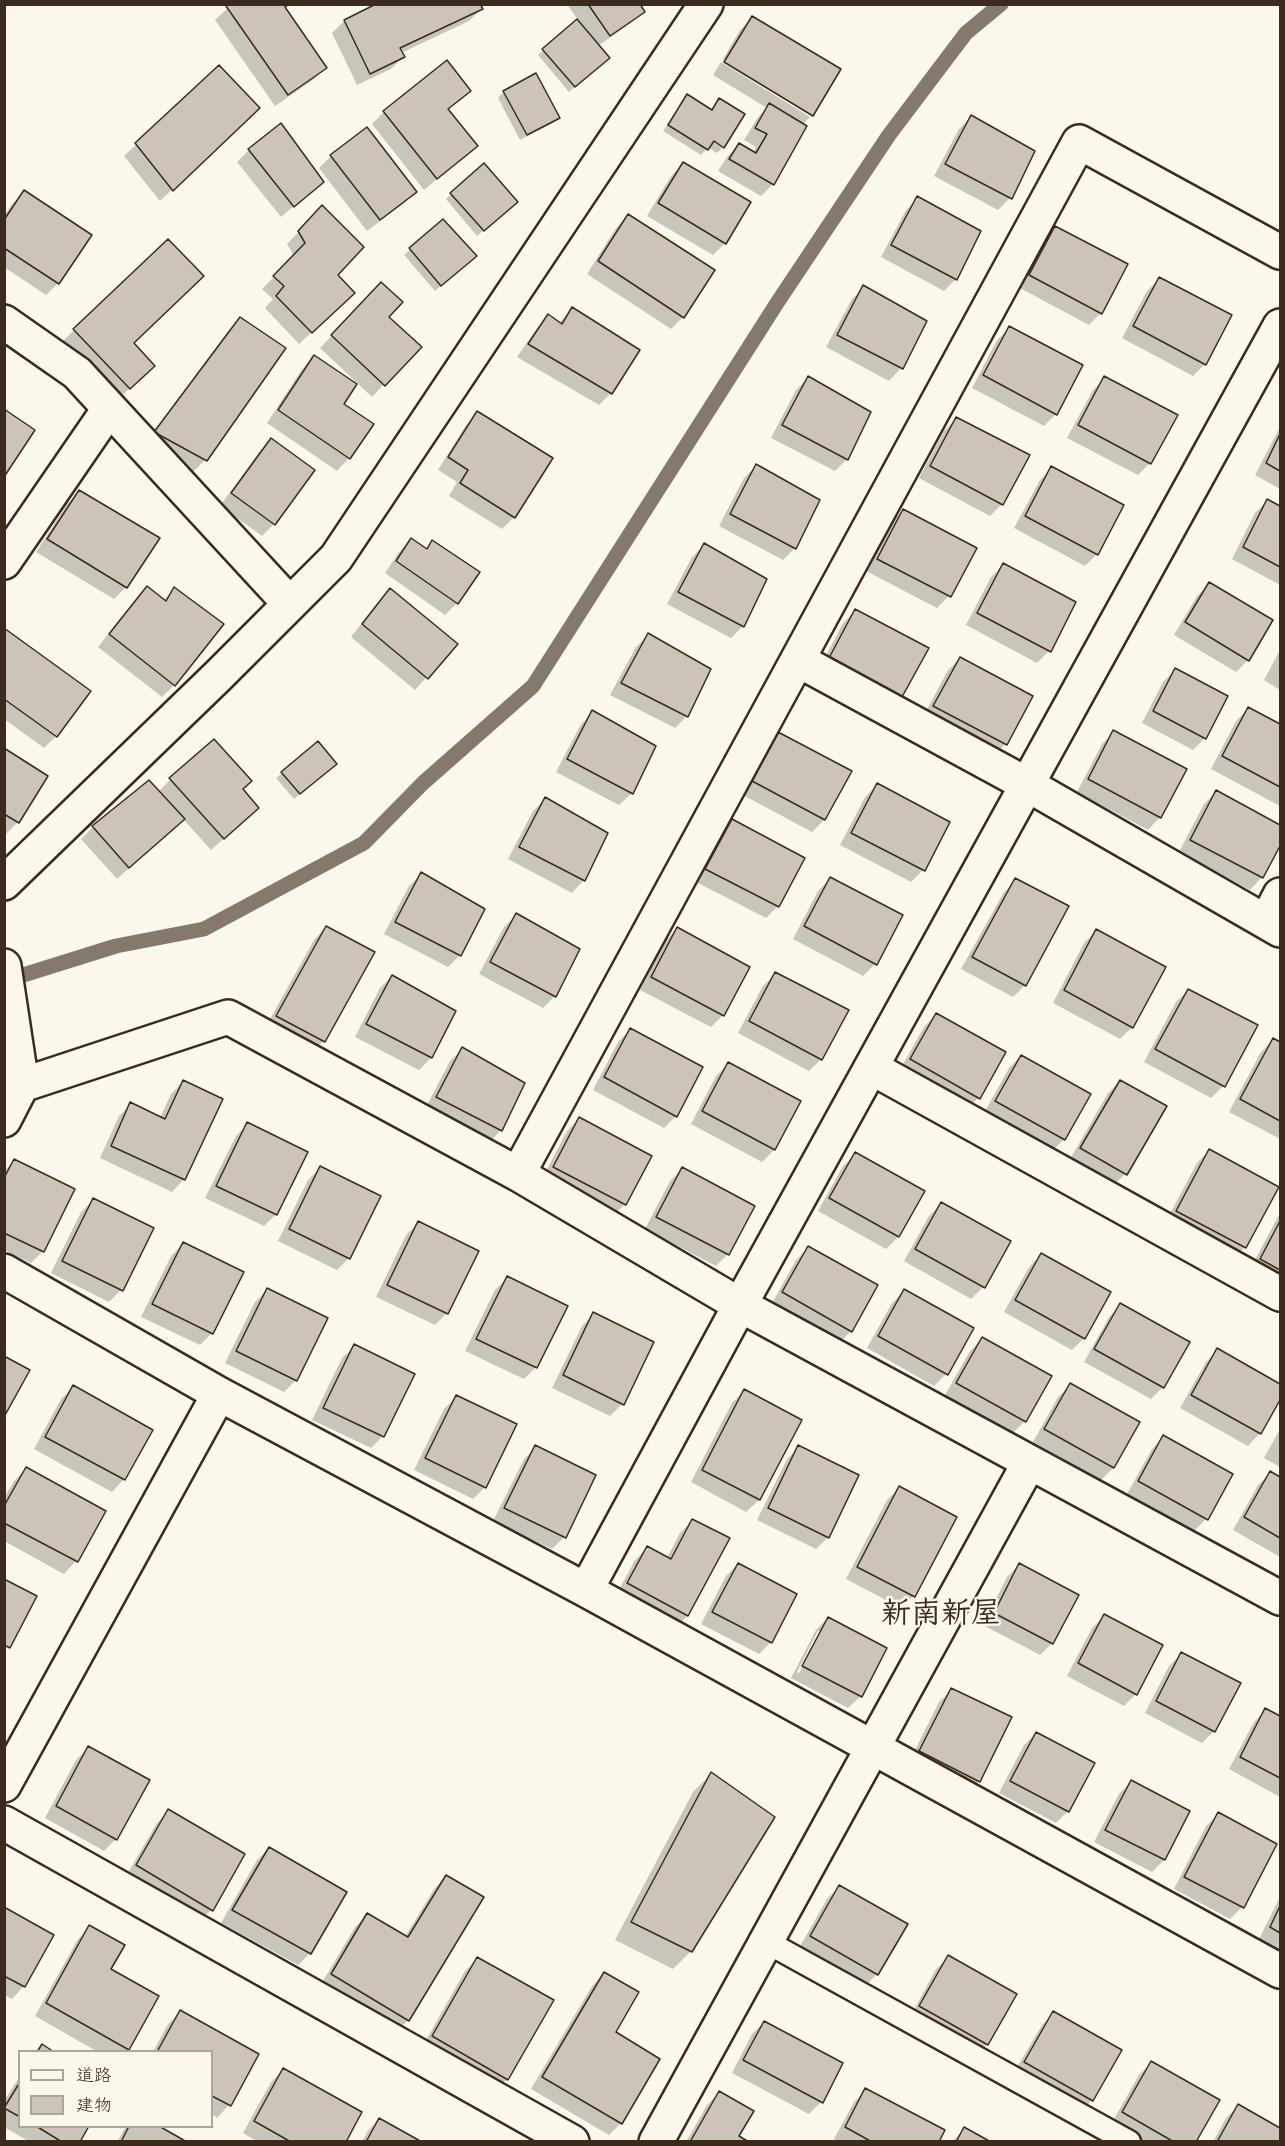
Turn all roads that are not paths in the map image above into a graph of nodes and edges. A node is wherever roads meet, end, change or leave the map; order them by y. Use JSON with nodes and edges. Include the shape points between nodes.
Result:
{"nodes":[{"id":1,"x":706,"y":4,"type":"edge"},
{"id":2,"x":1281,"y":252,"type":"edge"},
{"id":3,"x":4,"y":322,"type":"edge"},
{"id":4,"x":1281,"y":326,"type":"edge"},
{"id":5,"x":109,"y":409,"type":"junction"},
{"id":6,"x":4,"y":562,"type":"edge"},
{"id":7,"x":290,"y":604,"type":"junction"},
{"id":8,"x":798,"y":660,"type":"junction"},
{"id":9,"x":1028,"y":785,"type":"junction"},
{"id":10,"x":4,"y":883,"type":"edge"},
{"id":11,"x":1276,"y":915,"type":"edge"},
{"id":12,"x":4,"y":966,"type":"edge"},
{"id":13,"x":872,"y":1068,"type":"junction"},
{"id":14,"x":22,"y":1085,"type":"junction"},
{"id":15,"x":4,"y":1120,"type":"edge"},
{"id":16,"x":518,"y":1174,"type":"junction"},
{"id":17,"x":4,"y":1271,"type":"edge"},
{"id":18,"x":1281,"y":1294,"type":"edge"},
{"id":19,"x":740,"y":1305,"type":"junction"},
{"id":20,"x":219,"y":1395,"type":"junction"},
{"id":21,"x":1029,"y":1462,"type":"junction"},
{"id":22,"x":586,"y":1590,"type":"junction"},
{"id":23,"x":1281,"y":1598,"type":"edge"},
{"id":24,"x":873,"y":1749,"type":"junction"},
{"id":25,"x":4,"y":1785,"type":"edge"},
{"id":26,"x":4,"y":1823,"type":"edge"},
{"id":27,"x":765,"y":1941,"type":"junction"},
{"id":28,"x":1281,"y":1971,"type":"edge"},
{"id":29,"x":572,"y":2142,"type":"edge"},
{"id":30,"x":656,"y":2142,"type":"edge"},
{"id":31,"x":1129,"y":2142,"type":"edge"}],
"edges":[{"from":1,"to":7,"type":"street","via":[[336,558]]},
{"from":2,"to":8,"type":"street","via":[[1079,142]]},
{"from":3,"to":5,"type":"street","via":[[77,374]]},
{"from":4,"to":9,"type":"street"},
{"from":5,"to":6,"type":"street"},
{"from":5,"to":7,"type":"street"},
{"from":7,"to":10,"type":"street"},
{"from":8,"to":9,"type":"street"},
{"from":8,"to":16,"type":"street"},
{"from":9,"to":11,"type":"street"},
{"from":9,"to":13,"type":"street"},
{"from":12,"to":14,"type":"street"},
{"from":13,"to":18,"type":"street"},
{"from":13,"to":19,"type":"street"},
{"from":14,"to":15,"type":"street"},
{"from":14,"to":16,"type":"street","via":[[228,1017]]},
{"from":16,"to":19,"type":"street"},
{"from":17,"to":20,"type":"street"},
{"from":19,"to":21,"type":"street"},
{"from":19,"to":22,"type":"street"},
{"from":20,"to":22,"type":"street"},
{"from":20,"to":25,"type":"street"},
{"from":21,"to":23,"type":"street"},
{"from":21,"to":24,"type":"street"},
{"from":22,"to":24,"type":"street"},
{"from":24,"to":27,"type":"street"},
{"from":24,"to":28,"type":"street"},
{"from":26,"to":29,"type":"street"},
{"from":27,"to":30,"type":"street"},
{"from":27,"to":31,"type":"lane"}]}
